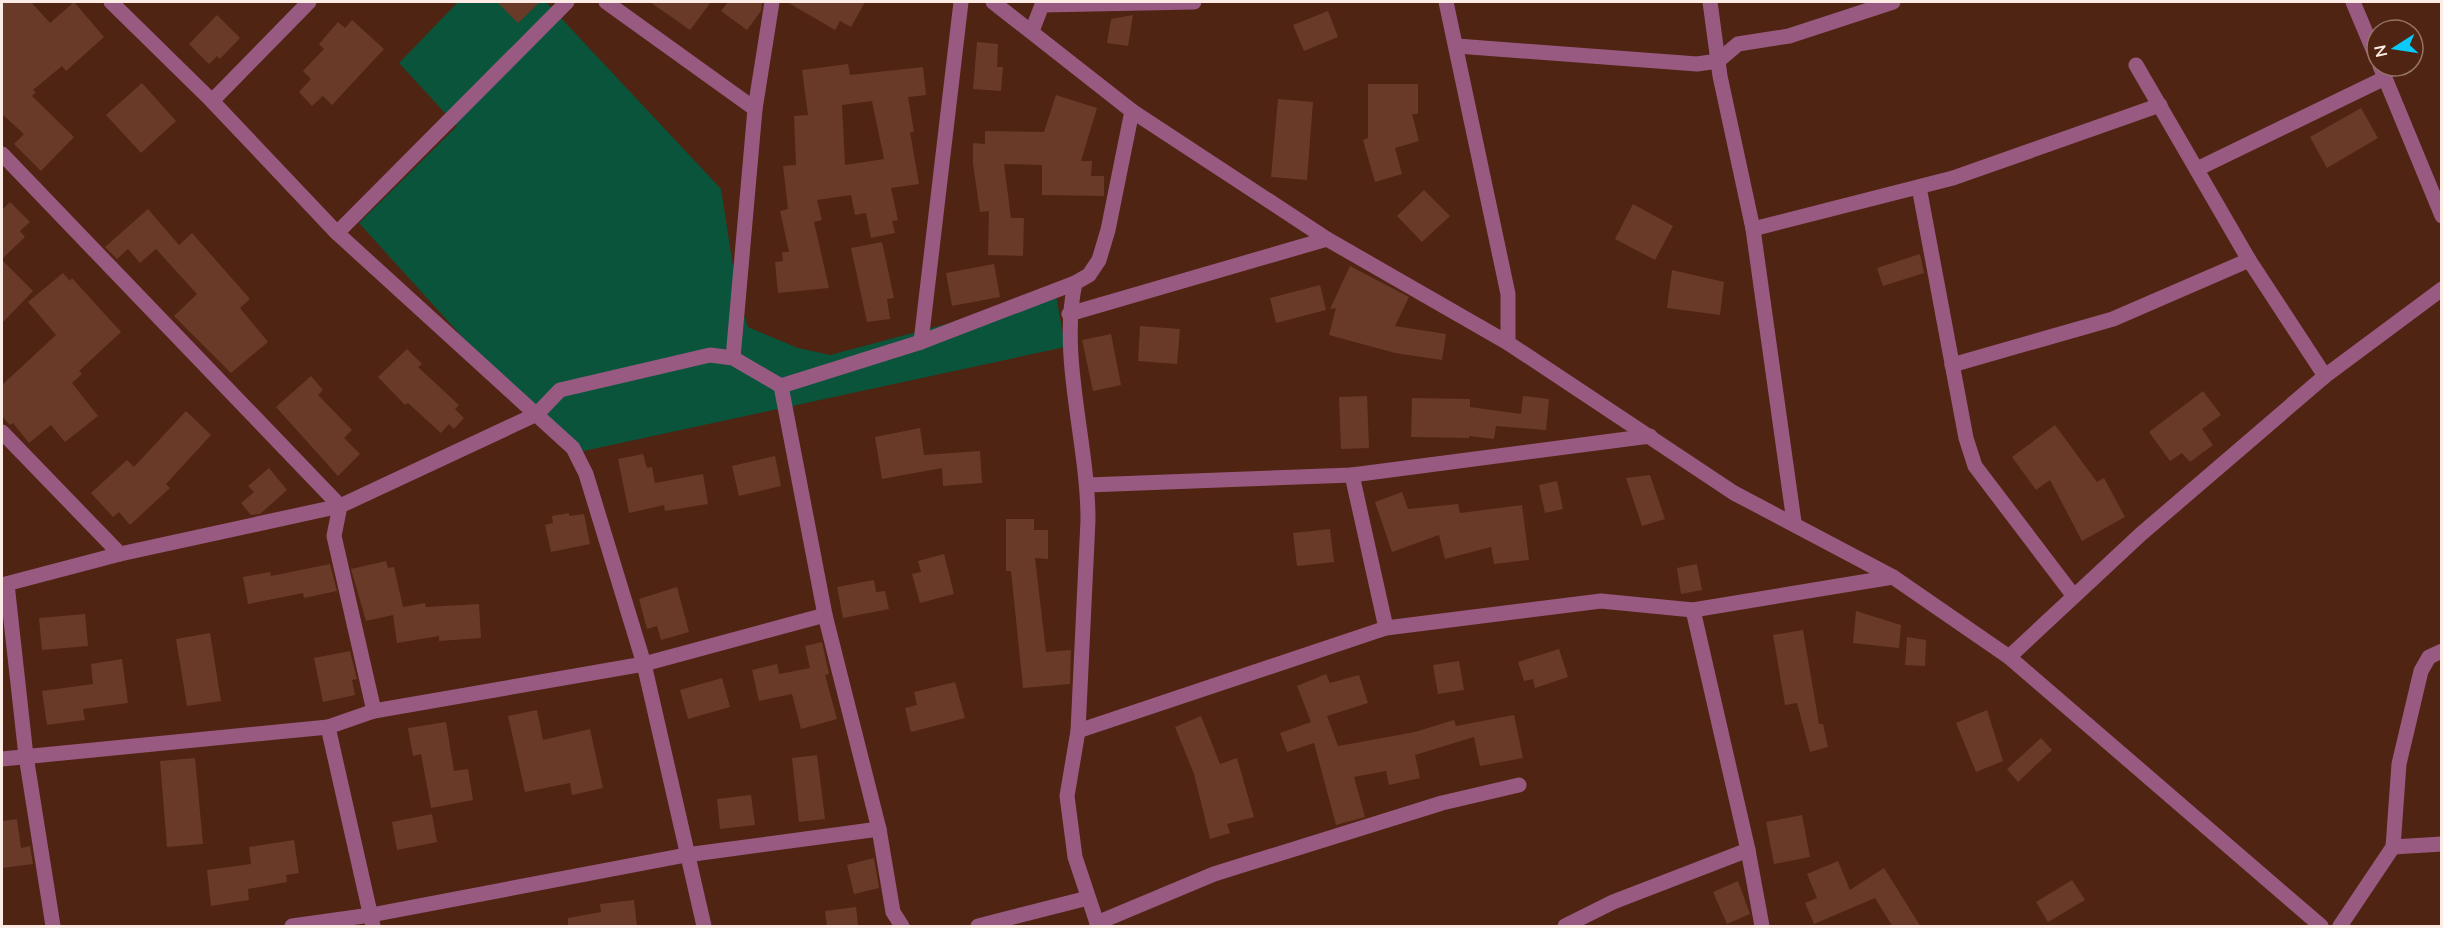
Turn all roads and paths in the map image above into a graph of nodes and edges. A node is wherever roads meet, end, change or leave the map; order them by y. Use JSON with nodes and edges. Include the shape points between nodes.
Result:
{"nodes":[{"id":1,"x":111,"y":2,"type":"edge"},
{"id":2,"x":309,"y":2,"type":"edge"},
{"id":3,"x":567,"y":2,"type":"edge"},
{"id":4,"x":606,"y":2,"type":"edge"},
{"id":5,"x":772,"y":2,"type":"edge"},
{"id":6,"x":961,"y":2,"type":"edge"},
{"id":7,"x":993,"y":2,"type":"edge"},
{"id":8,"x":1194,"y":2,"type":"edge"},
{"id":9,"x":1446,"y":2,"type":"edge"},
{"id":10,"x":1710,"y":2,"type":"edge"},
{"id":11,"x":1893,"y":2,"type":"edge"},
{"id":12,"x":2353,"y":2,"type":"edge"},
{"id":13,"x":1042,"y":3,"type":"edge"},
{"id":14,"x":2365,"y":30,"type":"edge"},
{"id":15,"x":1032,"y":32,"type":"junction"},
{"id":16,"x":1457,"y":46,"type":"junction"},
{"id":17,"x":1718,"y":61,"type":"junction"},
{"id":18,"x":2136,"y":65,"type":"dead end"},
{"id":19,"x":2371,"y":78,"type":"edge"},
{"id":20,"x":2384,"y":78,"type":"edge"},
{"id":21,"x":212,"y":101,"type":"junction"},
{"id":22,"x":2160,"y":105,"type":"junction"},
{"id":23,"x":755,"y":109,"type":"junction"},
{"id":24,"x":1132,"y":111,"type":"junction"},
{"id":25,"x":2,"y":154,"type":"edge"},
{"id":26,"x":2197,"y":169,"type":"junction"},
{"id":27,"x":1919,"y":187,"type":"junction"},
{"id":28,"x":2442,"y":216,"type":"edge"},
{"id":29,"x":1753,"y":229,"type":"junction"},
{"id":30,"x":337,"y":233,"type":"junction"},
{"id":31,"x":1327,"y":239,"type":"junction"},
{"id":32,"x":2249,"y":260,"type":"junction"},
{"id":33,"x":1075,"y":283,"type":"junction"},
{"id":34,"x":2442,"y":289,"type":"edge"},
{"id":35,"x":1069,"y":314,"type":"junction"},
{"id":36,"x":921,"y":342,"type":"junction"},
{"id":37,"x":1508,"y":343,"type":"junction"},
{"id":38,"x":733,"y":358,"type":"junction"},
{"id":39,"x":1952,"y":365,"type":"junction"},
{"id":40,"x":2325,"y":376,"type":"junction"},
{"id":41,"x":781,"y":386,"type":"junction"},
{"id":42,"x":537,"y":414,"type":"junction"},
{"id":43,"x":2,"y":432,"type":"edge"},
{"id":44,"x":1650,"y":436,"type":"junction"},
{"id":45,"x":1352,"y":475,"type":"junction"},
{"id":46,"x":1088,"y":485,"type":"junction"},
{"id":47,"x":340,"y":506,"type":"junction"},
{"id":48,"x":1794,"y":522,"type":"junction"},
{"id":49,"x":120,"y":554,"type":"junction"},
{"id":50,"x":1893,"y":577,"type":"junction"},
{"id":51,"x":4,"y":584,"type":"edge"},
{"id":52,"x":2073,"y":595,"type":"junction"},
{"id":53,"x":1693,"y":610,"type":"junction"},
{"id":54,"x":825,"y":615,"type":"junction"},
{"id":55,"x":1386,"y":628,"type":"junction"},
{"id":56,"x":2442,"y":651,"type":"edge"},
{"id":57,"x":2009,"y":657,"type":"junction"},
{"id":58,"x":644,"y":664,"type":"junction"},
{"id":59,"x":374,"y":711,"type":"junction"},
{"id":60,"x":328,"y":727,"type":"junction"},
{"id":61,"x":1078,"y":731,"type":"junction"},
{"id":62,"x":26,"y":756,"type":"junction"},
{"id":63,"x":2,"y":759,"type":"edge"},
{"id":64,"x":1519,"y":785,"type":"dead end"},
{"id":65,"x":879,"y":829,"type":"junction"},
{"id":66,"x":2442,"y":844,"type":"edge"},
{"id":67,"x":2393,"y":847,"type":"junction"},
{"id":68,"x":1748,"y":850,"type":"junction"},
{"id":69,"x":686,"y":855,"type":"junction"},
{"id":70,"x":1088,"y":898,"type":"junction"},
{"id":71,"x":372,"y":921,"type":"edge"},
{"id":72,"x":1098,"y":925,"type":"edge"},
{"id":73,"x":53,"y":927,"type":"edge"},
{"id":74,"x":292,"y":927,"type":"edge"},
{"id":75,"x":704,"y":927,"type":"edge"},
{"id":76,"x":902,"y":927,"type":"edge"},
{"id":77,"x":978,"y":927,"type":"edge"},
{"id":78,"x":1564,"y":927,"type":"edge"},
{"id":79,"x":1762,"y":927,"type":"edge"},
{"id":80,"x":2321,"y":927,"type":"edge"},
{"id":81,"x":2340,"y":927,"type":"edge"}],
"edges":[{"from":1,"to":21,"type":"street"},
{"from":2,"to":21,"type":"street"},
{"from":3,"to":30,"type":"street"},
{"from":4,"to":23,"type":"street"},
{"from":5,"to":23,"type":"street"},
{"from":6,"to":36,"type":"street"},
{"from":7,"to":15,"type":"street"},
{"from":8,"to":13,"type":"street"},
{"from":9,"to":16,"type":"street"},
{"from":10,"to":17,"type":"street"},
{"from":11,"to":17,"type":"street","via":[[1789,36],[1738,44]]},
{"from":12,"to":14,"type":"street"},
{"from":13,"to":15,"type":"street"},
{"from":15,"to":24,"type":"street"},
{"from":16,"to":17,"type":"street","via":[[1686,63]]},
{"from":16,"to":37,"type":"street","via":[[1508,294]]},
{"from":17,"to":29,"type":"street"},
{"from":18,"to":22,"type":"street"},
{"from":19,"to":26,"type":"street"},
{"from":20,"to":28,"type":"street"},
{"from":21,"to":30,"type":"street"},
{"from":22,"to":26,"type":"street"},
{"from":22,"to":27,"type":"street"},
{"from":23,"to":38,"type":"street"},
{"from":24,"to":31,"type":"street"},
{"from":24,"to":33,"type":"street","via":[[1099,260],[1089,274]]},
{"from":25,"to":47,"type":"street"},
{"from":26,"to":32,"type":"street"},
{"from":27,"to":29,"type":"street"},
{"from":27,"to":39,"type":"street"},
{"from":29,"to":48,"type":"street"},
{"from":30,"to":42,"type":"street"},
{"from":31,"to":35,"type":"street"},
{"from":31,"to":37,"type":"street"},
{"from":32,"to":39,"type":"street","via":[[2113,319]]},
{"from":32,"to":40,"type":"street"},
{"from":33,"to":35,"type":"street"},
{"from":33,"to":36,"type":"street"},
{"from":34,"to":40,"type":"street"},
{"from":35,"to":46,"type":"street"},
{"from":36,"to":41,"type":"street"},
{"from":37,"to":44,"type":"street"},
{"from":38,"to":41,"type":"street"},
{"from":38,"to":42,"type":"street","via":[[710,355],[560,390]]},
{"from":39,"to":52,"type":"street","via":[[1975,466]]},
{"from":40,"to":52,"type":"street"},
{"from":41,"to":54,"type":"street"},
{"from":42,"to":47,"type":"street"},
{"from":42,"to":58,"type":"street","via":[[573,448],[586,474]]},
{"from":43,"to":49,"type":"street"},
{"from":44,"to":45,"type":"street"},
{"from":44,"to":48,"type":"street","via":[[1734,493]]},
{"from":45,"to":46,"type":"street"},
{"from":45,"to":55,"type":"street"},
{"from":46,"to":61,"type":"street"},
{"from":47,"to":49,"type":"street"},
{"from":47,"to":59,"type":"street","via":[[334,536]]},
{"from":48,"to":50,"type":"street"},
{"from":49,"to":51,"type":"street"},
{"from":50,"to":53,"type":"street"},
{"from":50,"to":57,"type":"street"},
{"from":51,"to":62,"type":"street"},
{"from":52,"to":57,"type":"street"},
{"from":53,"to":55,"type":"street","via":[[1601,601]]},
{"from":53,"to":68,"type":"street"},
{"from":54,"to":58,"type":"street"},
{"from":54,"to":65,"type":"street"},
{"from":55,"to":61,"type":"street"},
{"from":56,"to":67,"type":"street","via":[[2430,657],[2421,671],[2399,764]]},
{"from":57,"to":80,"type":"street"},
{"from":58,"to":59,"type":"street"},
{"from":58,"to":69,"type":"street"},
{"from":59,"to":60,"type":"street"},
{"from":60,"to":62,"type":"street"},
{"from":60,"to":71,"type":"street"},
{"from":61,"to":70,"type":"street","via":[[1067,796],[1075,857]]},
{"from":62,"to":63,"type":"street"},
{"from":62,"to":73,"type":"street"},
{"from":64,"to":72,"type":"street","via":[[1442,803],[1214,874]]},
{"from":65,"to":69,"type":"street"},
{"from":65,"to":76,"type":"street","via":[[893,912]]},
{"from":66,"to":67,"type":"street"},
{"from":67,"to":81,"type":"street"},
{"from":68,"to":78,"type":"street","via":[[1613,902]]},
{"from":68,"to":79,"type":"street"},
{"from":69,"to":71,"type":"street"},
{"from":69,"to":75,"type":"street"},
{"from":70,"to":72,"type":"street"},
{"from":70,"to":77,"type":"street"},
{"from":71,"to":74,"type":"street"}]}
